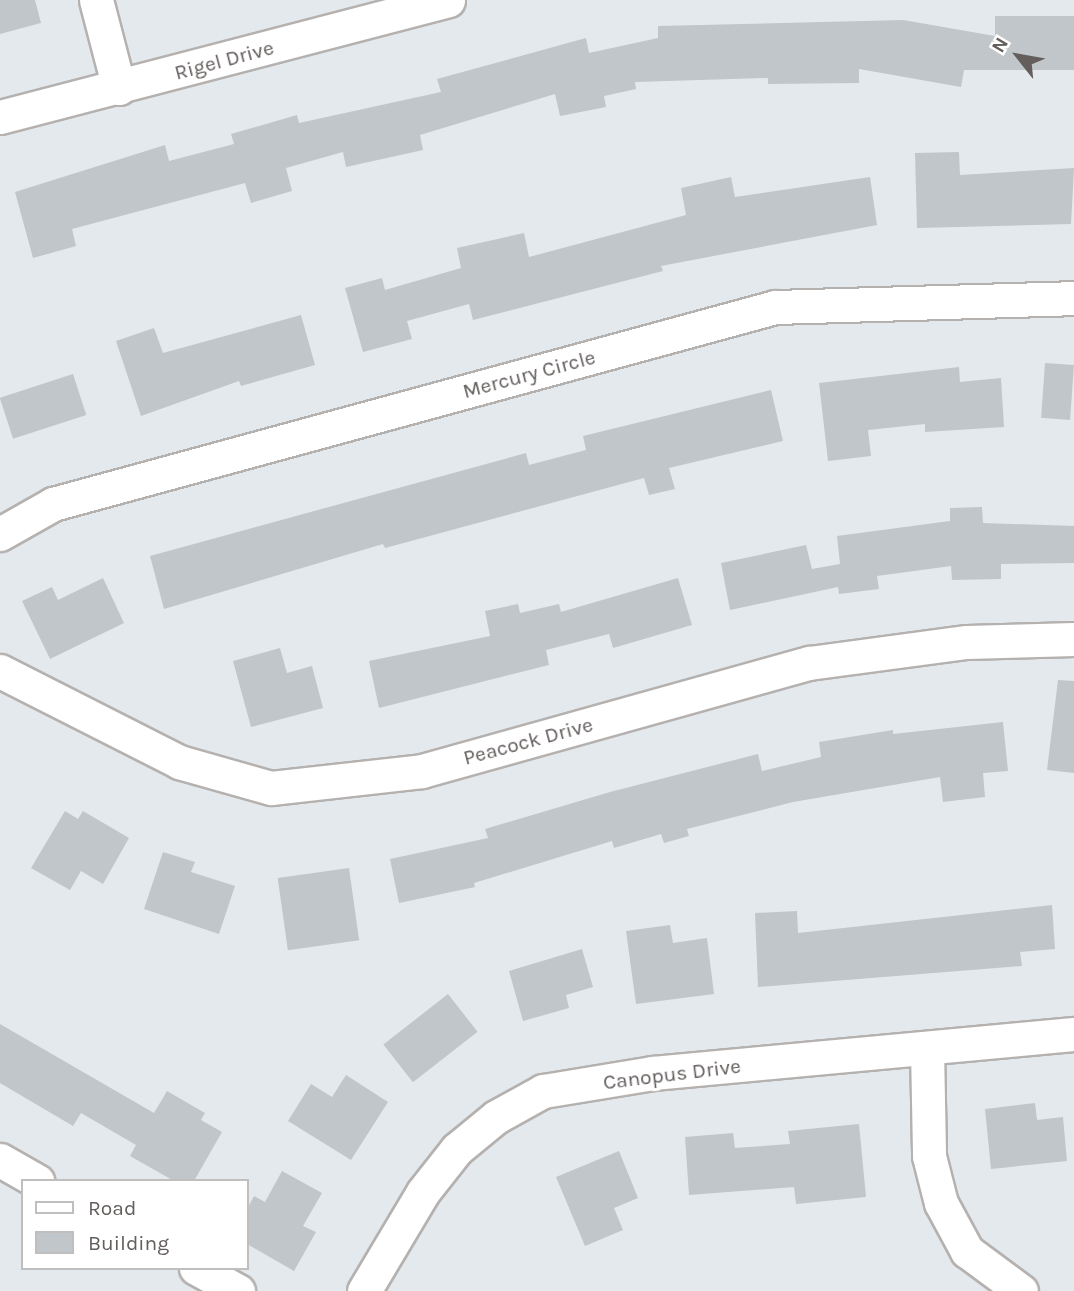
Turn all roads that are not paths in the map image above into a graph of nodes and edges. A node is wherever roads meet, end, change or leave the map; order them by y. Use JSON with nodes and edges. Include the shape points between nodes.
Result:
{"nodes":[{"id":1,"x":96,"y":0,"type":"edge"},
{"id":2,"x":447,"y":0,"type":"edge"},
{"id":3,"x":118,"y":88,"type":"junction"},
{"id":4,"x":0,"y":117,"type":"edge"},
{"id":5,"x":1074,"y":298,"type":"edge"},
{"id":6,"x":0,"y":534,"type":"edge"},
{"id":7,"x":1074,"y":639,"type":"edge"},
{"id":8,"x":0,"y":671,"type":"edge"},
{"id":9,"x":1074,"y":1034,"type":"edge"},
{"id":10,"x":927,"y":1048,"type":"junction"},
{"id":11,"x":0,"y":1160,"type":"edge"},
{"id":12,"x":33,"y":1179,"type":"edge"},
{"id":13,"x":201,"y":1270,"type":"edge"},
{"id":14,"x":238,"y":1291,"type":"edge"},
{"id":15,"x":364,"y":1291,"type":"edge"},
{"id":16,"x":1021,"y":1291,"type":"edge"}],
"edges":[{"from":1,"to":3,"type":"street"},
{"from":2,"to":3,"type":"street","name":"Rigel Drive"},
{"from":3,"to":4,"type":"street","name":"Rigel Drive"},
{"from":5,"to":6,"type":"street","name":"Mercury Circle","via":[[775,307],[53,503]]},
{"from":7,"to":8,"type":"street","name":"Peacock Drive","via":[[967,642],[809,663],[422,771],[271,788],[179,762]]},
{"from":9,"to":10,"type":"street","name":"Canopus Drive"},
{"from":10,"to":15,"type":"street","name":"Canopus Drive","via":[[653,1073],[543,1091],[496,1117],[457,1149],[424,1192]]},
{"from":10,"to":16,"type":"street","via":[[929,1156],[941,1203],[967,1251]]},
{"from":11,"to":12,"type":"street"},
{"from":13,"to":14,"type":"street"}]}
